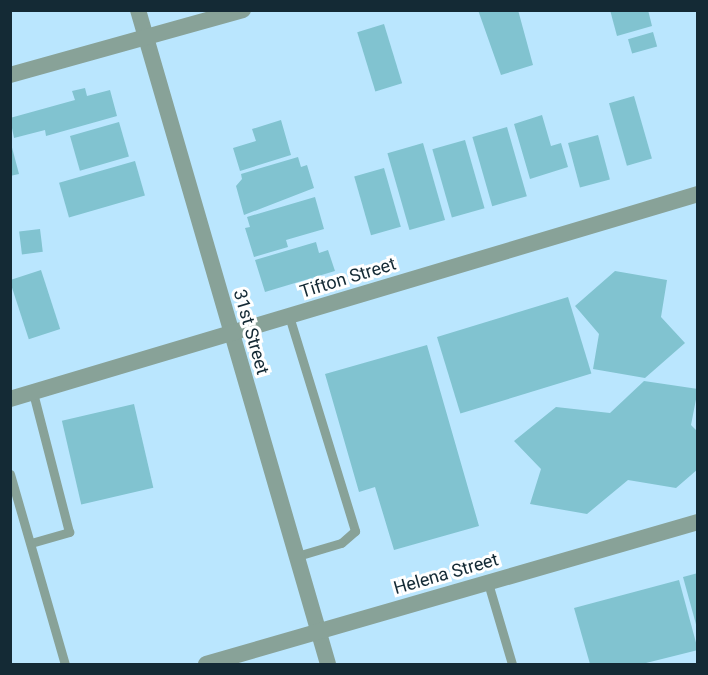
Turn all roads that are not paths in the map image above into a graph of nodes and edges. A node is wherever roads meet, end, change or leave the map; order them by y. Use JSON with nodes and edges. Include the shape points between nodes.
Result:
{"nodes":[{"id":1,"x":138,"y":10,"type":"edge"},
{"id":2,"x":243,"y":10,"type":"edge"},
{"id":3,"x":146,"y":38,"type":"junction"},
{"id":4,"x":10,"y":75,"type":"edge"},
{"id":5,"x":698,"y":194,"type":"edge"},
{"id":6,"x":289,"y":316,"type":"junction"},
{"id":7,"x":231,"y":334,"type":"junction"},
{"id":8,"x":33,"y":393,"type":"junction"},
{"id":9,"x":10,"y":399,"type":"edge"},
{"id":10,"x":10,"y":474,"type":"edge"},
{"id":11,"x":698,"y":522,"type":"edge"},
{"id":12,"x":31,"y":543,"type":"junction"},
{"id":13,"x":297,"y":556,"type":"junction"},
{"id":14,"x":488,"y":583,"type":"junction"},
{"id":15,"x":319,"y":631,"type":"junction"},
{"id":16,"x":65,"y":664,"type":"edge"},
{"id":17,"x":206,"y":664,"type":"edge"},
{"id":18,"x":328,"y":664,"type":"edge"},
{"id":19,"x":512,"y":664,"type":"edge"}],
"edges":[{"from":1,"to":3,"type":"street","name":"31st Street"},
{"from":2,"to":3,"type":"street"},
{"from":3,"to":4,"type":"street"},
{"from":3,"to":7,"type":"street","name":"31st Street"},
{"from":5,"to":6,"type":"street","name":"Tifton Street"},
{"from":6,"to":7,"type":"street","name":"Tifton Street"},
{"from":6,"to":13,"type":"lane","via":[[355,531],[341,543]]},
{"from":7,"to":8,"type":"street","name":"Tifton Street"},
{"from":7,"to":13,"type":"street","name":"31st Street"},
{"from":8,"to":9,"type":"street","name":"Tifton Street"},
{"from":8,"to":12,"type":"lane","via":[[69,532]]},
{"from":10,"to":12,"type":"lane"},
{"from":11,"to":14,"type":"street","name":"Helena Street"},
{"from":12,"to":16,"type":"lane"},
{"from":13,"to":15,"type":"street","name":"31st Street"},
{"from":14,"to":15,"type":"street","name":"Helena Street"},
{"from":14,"to":19,"type":"lane"},
{"from":15,"to":17,"type":"street","name":"Helena Street"},
{"from":15,"to":18,"type":"street","name":"31st Street"}]}
